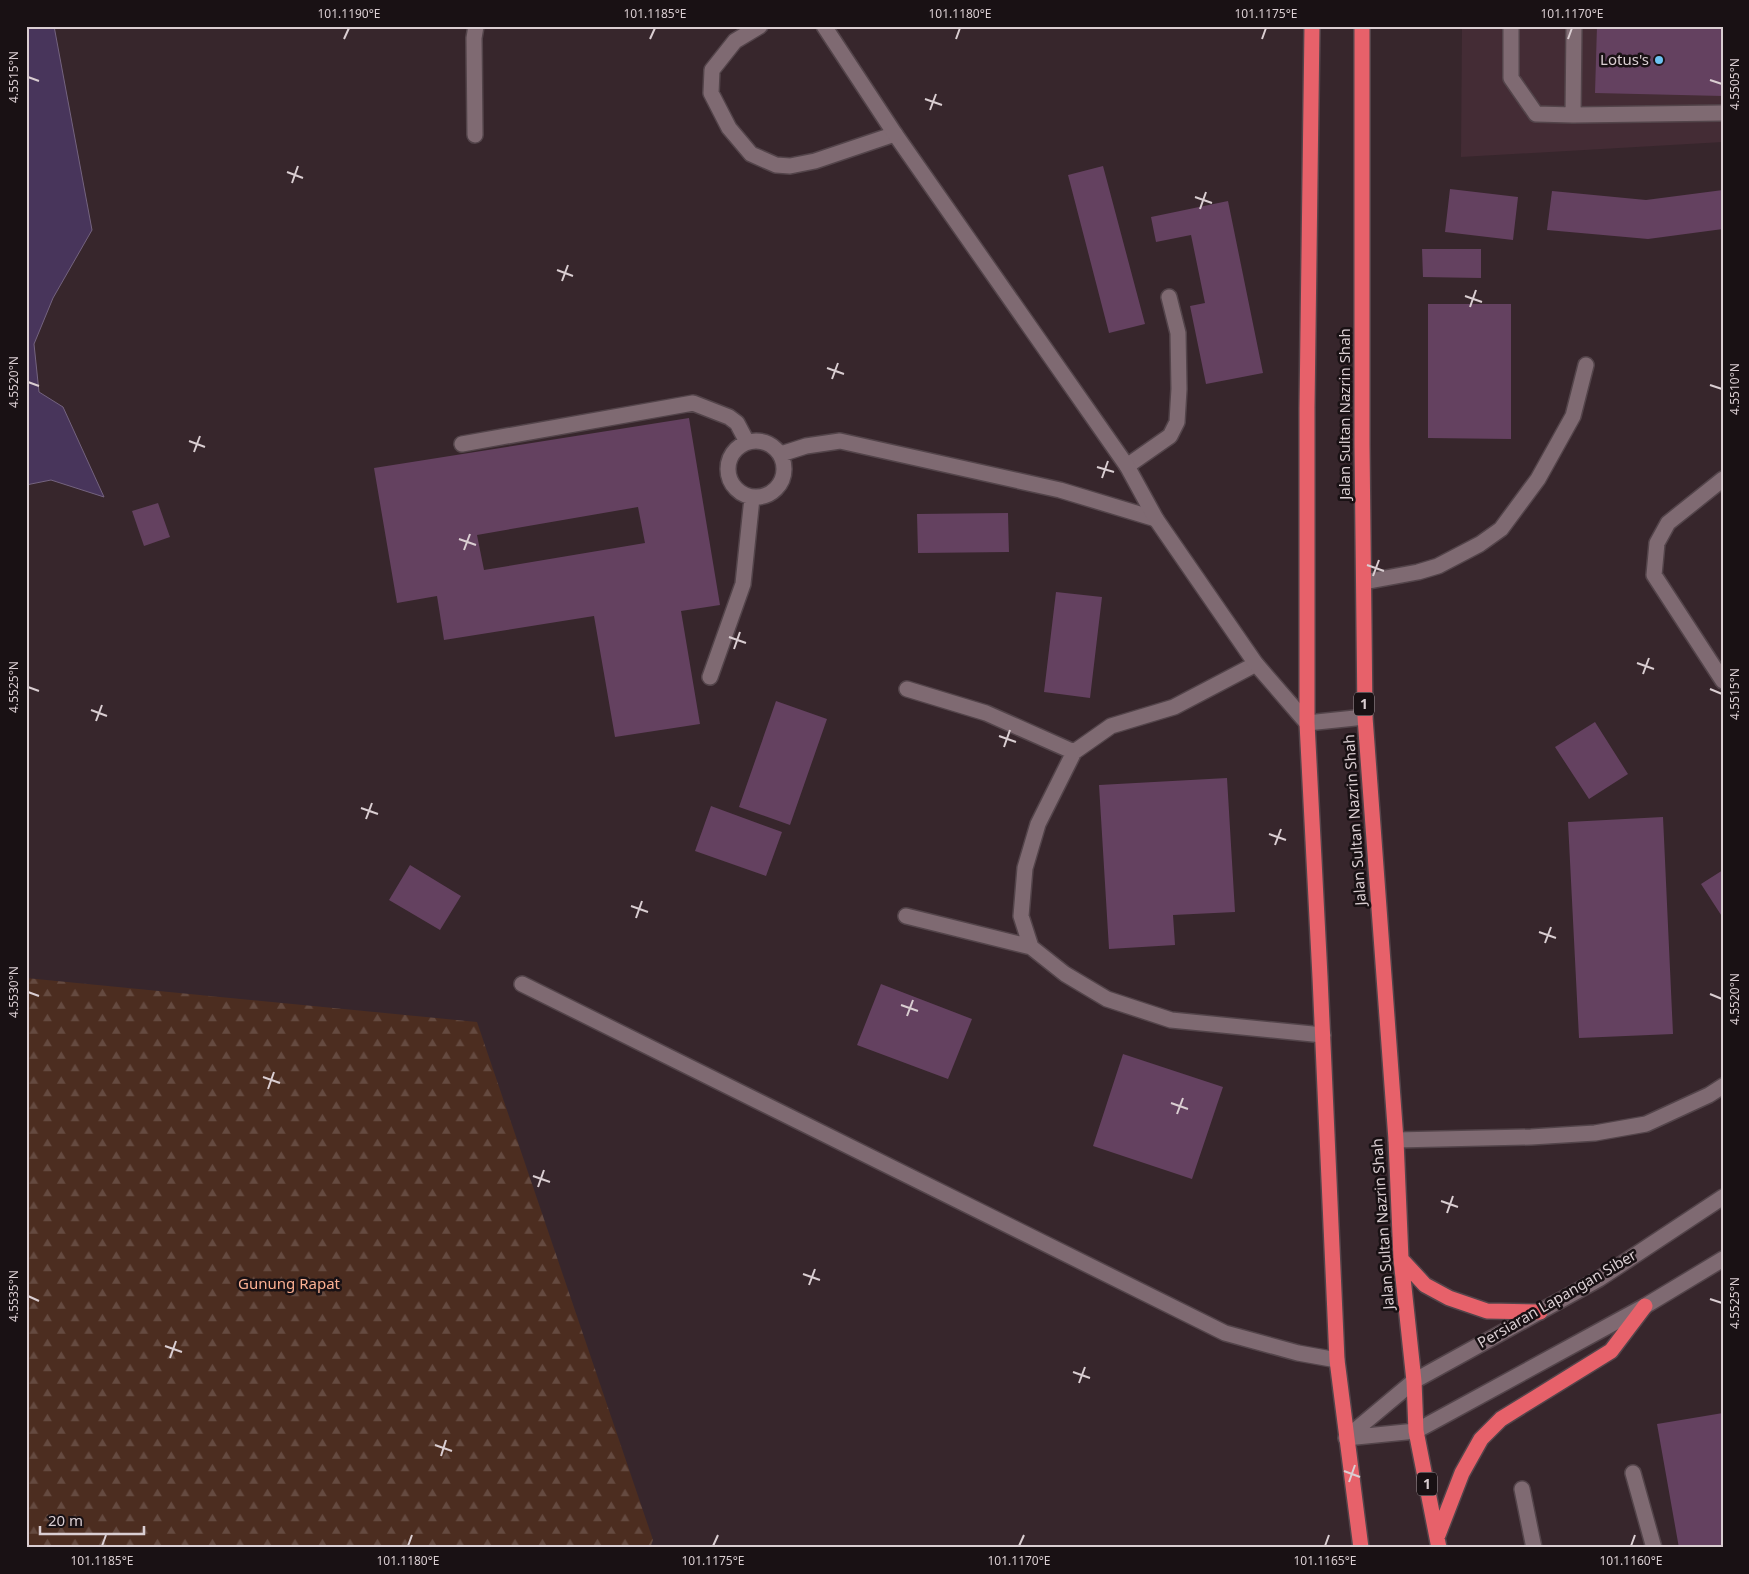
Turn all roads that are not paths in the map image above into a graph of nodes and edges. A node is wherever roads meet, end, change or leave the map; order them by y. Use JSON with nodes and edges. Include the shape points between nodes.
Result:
{"nodes":[{"id":1,"x":476,"y":26,"type":"edge"},
{"id":2,"x":760,"y":26,"type":"edge"},
{"id":3,"x":1312,"y":26,"type":"edge"},
{"id":4,"x":1362,"y":26,"type":"edge"},
{"id":5,"x":1511,"y":26,"type":"edge"},
{"id":6,"x":1574,"y":26,"type":"edge"},
{"id":7,"x":827,"y":28,"type":"edge"},
{"id":8,"x":1723,"y":113,"type":"edge"},
{"id":9,"x":1573,"y":115,"type":"junction"},
{"id":10,"x":895,"y":134,"type":"junction"},
{"id":11,"x":475,"y":135,"type":"dead end"},
{"id":12,"x":1169,"y":297,"type":"dead end"},
{"id":13,"x":1586,"y":365,"type":"dead end"},
{"id":14,"x":747,"y":442,"type":"junction"},
{"id":15,"x":462,"y":444,"type":"dead end"},
{"id":16,"x":781,"y":454,"type":"junction"},
{"id":17,"x":1127,"y":466,"type":"junction"},
{"id":18,"x":1723,"y":479,"type":"edge"},
{"id":19,"x":752,"y":498,"type":"junction"},
{"id":20,"x":1156,"y":519,"type":"junction"},
{"id":21,"x":1364,"y":582,"type":"junction"},
{"id":22,"x":1256,"y":664,"type":"junction"},
{"id":23,"x":710,"y":677,"type":"dead end"},
{"id":24,"x":1723,"y":681,"type":"edge"},
{"id":25,"x":907,"y":689,"type":"dead end"},
{"id":26,"x":1364,"y":717,"type":"junction"},
{"id":27,"x":1307,"y":723,"type":"junction"},
{"id":28,"x":1074,"y":752,"type":"junction"},
{"id":29,"x":906,"y":916,"type":"dead end"},
{"id":30,"x":1032,"y":947,"type":"junction"},
{"id":31,"x":522,"y":984,"type":"dead end"},
{"id":32,"x":1323,"y":1035,"type":"junction"},
{"id":33,"x":1723,"y":1086,"type":"edge"},
{"id":34,"x":1396,"y":1140,"type":"junction"},
{"id":35,"x":1723,"y":1197,"type":"edge"},
{"id":36,"x":1401,"y":1259,"type":"junction"},
{"id":37,"x":1723,"y":1259,"type":"edge"},
{"id":38,"x":1645,"y":1306,"type":"junction"},
{"id":39,"x":1540,"y":1312,"type":"junction"},
{"id":40,"x":1337,"y":1360,"type":"junction"},
{"id":41,"x":1414,"y":1381,"type":"junction"},
{"id":42,"x":1416,"y":1431,"type":"junction"},
{"id":43,"x":1346,"y":1438,"type":"junction"},
{"id":44,"x":1633,"y":1473,"type":"dead end"},
{"id":45,"x":1522,"y":1488,"type":"dead end"},
{"id":46,"x":1438,"y":1542,"type":"edge"},
{"id":47,"x":1361,"y":1548,"type":"edge"},
{"id":48,"x":1534,"y":1548,"type":"edge"},
{"id":49,"x":1654,"y":1548,"type":"edge"}],
"edges":[{"from":1,"to":11,"type":"street"},
{"from":2,"to":10,"type":"street","via":[[735,42],[712,70],[711,93],[729,128],[750,154],[776,165],[790,166],[815,161]]},
{"from":3,"to":27,"type":"highway"},
{"from":4,"to":21,"type":"highway","name":"Jalan Sultan Nazrin Shah","number":"1"},
{"from":5,"to":9,"type":"street","via":[[1511,78],[1536,114]]},
{"from":6,"to":9,"type":"street"},
{"from":7,"to":10,"type":"street"},
{"from":8,"to":9,"type":"street"},
{"from":10,"to":17,"type":"street"},
{"from":12,"to":17,"type":"street","via":[[1178,333],[1177,422],[1170,436]]},
{"from":13,"to":21,"type":"street","via":[[1574,416],[1538,479],[1501,529],[1438,566]]},
{"from":14,"to":15,"type":"street","via":[[737,423],[729,417],[693,403]]},
{"from":14,"to":16,"type":"street","via":[[760,441],[772,445]]},
{"from":14,"to":19,"type":"street","via":[[736,448],[729,459],[727,472],[740,492]]},
{"from":16,"to":19,"type":"street","via":[[785,467],[783,480],[765,497]]},
{"from":16,"to":20,"type":"street","via":[[840,441],[1060,490]]},
{"from":17,"to":20,"type":"street"},
{"from":18,"to":24,"type":"street","via":[[1668,523],[1657,543],[1654,575]]},
{"from":19,"to":23,"type":"street","via":[[743,584]]},
{"from":20,"to":22,"type":"street"},
{"from":21,"to":26,"type":"highway","name":"Jalan Sultan Nazrin Shah","number":"1"},
{"from":22,"to":27,"type":"street"},
{"from":22,"to":28,"type":"street","via":[[1174,707],[1110,726]]},
{"from":25,"to":28,"type":"street","via":[[986,713]]},
{"from":26,"to":27,"type":"street"},
{"from":26,"to":34,"type":"highway","name":"Jalan Sultan Nazrin Shah","number":"1"},
{"from":27,"to":32,"type":"highway"},
{"from":28,"to":30,"type":"street","via":[[1038,824],[1025,868],[1021,916]]},
{"from":29,"to":30,"type":"street"},
{"from":30,"to":32,"type":"street","via":[[1065,974],[1107,999],[1171,1020]]},
{"from":31,"to":40,"type":"street","via":[[1225,1333],[1298,1354]]},
{"from":32,"to":40,"type":"highway"},
{"from":33,"to":34,"type":"street","via":[[1646,1124],[1604,1132]]},
{"from":34,"to":36,"type":"highway","name":"Jalan Sultan Nazrin Shah","number":"1"},
{"from":35,"to":39,"type":"street","name":"Persiaran Lapangan Siber","via":[[1599,1279]]},
{"from":36,"to":39,"type":"highway","via":[[1425,1285],[1449,1298],[1487,1311]]},
{"from":36,"to":41,"type":"highway","name":"Jalan Sultan Nazrin Shah","number":"1"},
{"from":37,"to":38,"type":"street"},
{"from":38,"to":42,"type":"street"},
{"from":38,"to":46,"type":"highway","via":[[1611,1351],[1501,1419],[1481,1439],[1462,1473]]},
{"from":39,"to":41,"type":"street","name":"Persiaran Lapangan Siber"},
{"from":40,"to":43,"type":"highway"},
{"from":41,"to":42,"type":"highway","name":"Jalan Sultan Nazrin Shah","number":"1"},
{"from":41,"to":43,"type":"street","name":"Persiaran Lapangan Siber"},
{"from":42,"to":43,"type":"street"},
{"from":42,"to":46,"type":"highway","name":"Jalan Sultan Nazrin Shah","number":"1"},
{"from":43,"to":47,"type":"highway"},
{"from":44,"to":49,"type":"street"},
{"from":45,"to":48,"type":"street"}]}
